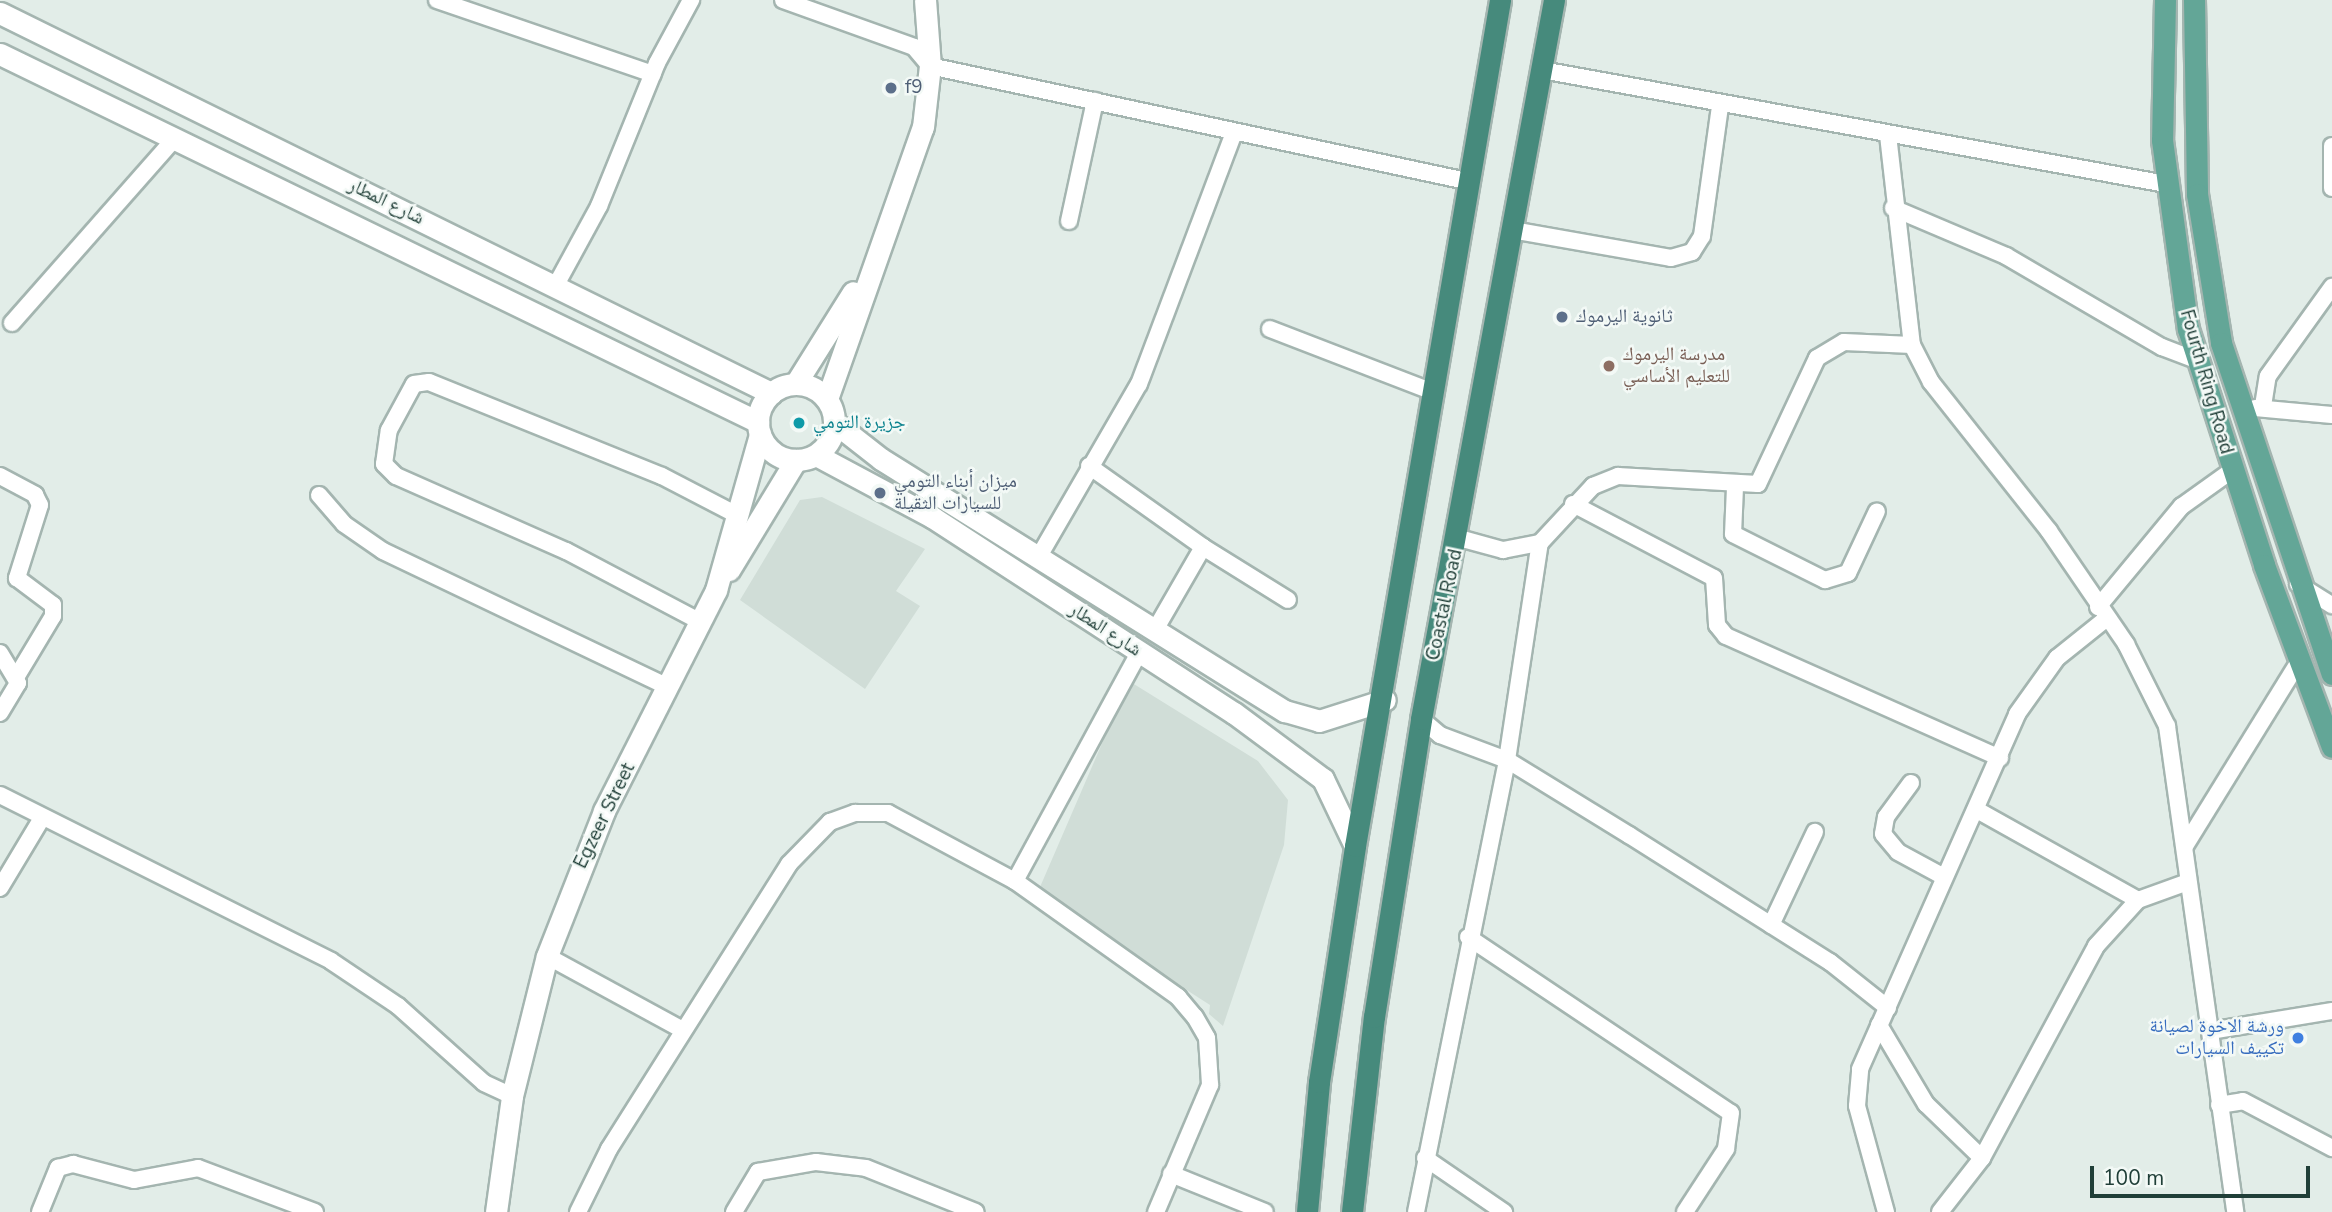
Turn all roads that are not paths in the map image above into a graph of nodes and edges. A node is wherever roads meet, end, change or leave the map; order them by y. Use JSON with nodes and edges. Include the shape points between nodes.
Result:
{"nodes":[{"id":1,"x":437,"y":0,"type":"edge"},
{"id":2,"x":783,"y":0,"type":"edge"},
{"id":3,"x":925,"y":0,"type":"edge"},
{"id":4,"x":1500,"y":0,"type":"edge"},
{"id":5,"x":1554,"y":0,"type":"edge"},
{"id":6,"x":2165,"y":0,"type":"edge"},
{"id":7,"x":2194,"y":0,"type":"edge"},
{"id":8,"x":682,"y":2,"type":"edge"},
{"id":9,"x":0,"y":13,"type":"edge"},
{"id":10,"x":0,"y":54,"type":"edge"},
{"id":11,"x":930,"y":66,"type":"junction"},
{"id":12,"x":1542,"y":70,"type":"junction"},
{"id":13,"x":119,"y":71,"type":"junction"},
{"id":14,"x":653,"y":74,"type":"junction"},
{"id":15,"x":1095,"y":102,"type":"junction"},
{"id":16,"x":103,"y":103,"type":"junction"},
{"id":17,"x":1720,"y":107,"type":"junction"},
{"id":18,"x":1234,"y":132,"type":"junction"},
{"id":19,"x":1888,"y":135,"type":"junction"},
{"id":20,"x":175,"y":138,"type":"junction"},
{"id":21,"x":2332,"y":146,"type":"edge"},
{"id":22,"x":1471,"y":182,"type":"junction"},
{"id":23,"x":2166,"y":184,"type":"junction"},
{"id":24,"x":2332,"y":188,"type":"edge"},
{"id":25,"x":1893,"y":208,"type":"junction"},
{"id":26,"x":1069,"y":221,"type":"dead end"},
{"id":27,"x":1512,"y":230,"type":"junction"},
{"id":28,"x":874,"y":258,"type":"junction"},
{"id":29,"x":556,"y":285,"type":"junction"},
{"id":30,"x":2332,"y":287,"type":"edge"},
{"id":31,"x":12,"y":323,"type":"dead end"},
{"id":32,"x":1270,"y":329,"type":"dead end"},
{"id":33,"x":1912,"y":345,"type":"junction"},
{"id":34,"x":2196,"y":360,"type":"junction"},
{"id":35,"x":796,"y":383,"type":"junction"},
{"id":36,"x":1433,"y":392,"type":"junction"},
{"id":37,"x":771,"y":393,"type":"junction"},
{"id":38,"x":827,"y":399,"type":"junction"},
{"id":39,"x":2263,"y":407,"type":"junction"},
{"id":40,"x":2241,"y":410,"type":"junction"},
{"id":41,"x":2332,"y":415,"type":"edge"},
{"id":42,"x":835,"y":423,"type":"junction"},
{"id":43,"x":759,"y":428,"type":"junction"},
{"id":44,"x":806,"y":458,"type":"junction"},
{"id":45,"x":1089,"y":466,"type":"junction"},
{"id":46,"x":2231,"y":471,"type":"junction"},
{"id":47,"x":0,"y":476,"type":"edge"},
{"id":48,"x":1735,"y":487,"type":"junction"},
{"id":49,"x":319,"y":495,"type":"dead end"},
{"id":50,"x":1573,"y":504,"type":"junction"},
{"id":51,"x":1877,"y":511,"type":"dead end"},
{"id":52,"x":737,"y":514,"type":"junction"},
{"id":53,"x":1459,"y":538,"type":"junction"},
{"id":54,"x":1540,"y":543,"type":"junction"},
{"id":55,"x":1203,"y":547,"type":"junction"},
{"id":56,"x":1038,"y":558,"type":"junction"},
{"id":57,"x":2298,"y":584,"type":"junction"},
{"id":58,"x":716,"y":590,"type":"junction"},
{"id":59,"x":1288,"y":600,"type":"dead end"},
{"id":60,"x":2332,"y":605,"type":"edge"},
{"id":61,"x":2103,"y":612,"type":"junction"},
{"id":62,"x":699,"y":621,"type":"junction"},
{"id":63,"x":1154,"y":632,"type":"junction"},
{"id":64,"x":0,"y":653,"type":"edge"},
{"id":65,"x":1139,"y":653,"type":"junction"},
{"id":66,"x":2300,"y":660,"type":"junction"},
{"id":67,"x":2332,"y":674,"type":"edge"},
{"id":68,"x":17,"y":676,"type":"junction"},
{"id":69,"x":668,"y":687,"type":"junction"},
{"id":70,"x":1249,"y":689,"type":"junction"},
{"id":71,"x":1385,"y":700,"type":"junction"},
{"id":72,"x":0,"y":713,"type":"edge"},
{"id":73,"x":1234,"y":713,"type":"junction"},
{"id":74,"x":1421,"y":719,"type":"junction"},
{"id":75,"x":2332,"y":747,"type":"edge"},
{"id":76,"x":2000,"y":758,"type":"junction"},
{"id":77,"x":1507,"y":760,"type":"junction"},
{"id":78,"x":1911,"y":783,"type":"dead end"},
{"id":79,"x":0,"y":794,"type":"edge"},
{"id":80,"x":1977,"y":810,"type":"junction"},
{"id":81,"x":42,"y":818,"type":"junction"},
{"id":82,"x":1815,"y":832,"type":"dead end"},
{"id":83,"x":1355,"y":846,"type":"junction"},
{"id":84,"x":2185,"y":846,"type":"junction"},
{"id":85,"x":1944,"y":877,"type":"junction"},
{"id":86,"x":1015,"y":881,"type":"junction"},
{"id":87,"x":2188,"y":882,"type":"junction"},
{"id":88,"x":0,"y":888,"type":"edge"},
{"id":89,"x":2138,"y":900,"type":"junction"},
{"id":90,"x":1770,"y":925,"type":"junction"},
{"id":91,"x":1468,"y":937,"type":"junction"},
{"id":92,"x":547,"y":956,"type":"junction"},
{"id":93,"x":1888,"y":1008,"type":"junction"},
{"id":94,"x":2332,"y":1011,"type":"edge"},
{"id":95,"x":1879,"y":1025,"type":"junction"},
{"id":96,"x":683,"y":1030,"type":"junction"},
{"id":97,"x":2210,"y":1031,"type":"junction"},
{"id":98,"x":512,"y":1096,"type":"junction"},
{"id":99,"x":2219,"y":1105,"type":"junction"},
{"id":100,"x":2332,"y":1148,"type":"edge"},
{"id":101,"x":1425,"y":1158,"type":"junction"},
{"id":102,"x":1982,"y":1158,"type":"junction"},
{"id":103,"x":1171,"y":1174,"type":"junction"},
{"id":104,"x":500,"y":1210,"type":"edge"},
{"id":105,"x":40,"y":1212,"type":"edge"},
{"id":106,"x":315,"y":1212,"type":"edge"},
{"id":107,"x":578,"y":1212,"type":"edge"},
{"id":108,"x":734,"y":1212,"type":"edge"},
{"id":109,"x":976,"y":1212,"type":"edge"},
{"id":110,"x":1156,"y":1212,"type":"edge"},
{"id":111,"x":1265,"y":1212,"type":"edge"},
{"id":112,"x":1307,"y":1212,"type":"edge"},
{"id":113,"x":1352,"y":1212,"type":"edge"},
{"id":114,"x":1416,"y":1212,"type":"edge"},
{"id":115,"x":1504,"y":1212,"type":"edge"},
{"id":116,"x":1685,"y":1212,"type":"edge"},
{"id":117,"x":1886,"y":1212,"type":"edge"},
{"id":118,"x":1940,"y":1212,"type":"edge"},
{"id":119,"x":2235,"y":1212,"type":"edge"}],
"edges":[{"from":1,"to":14,"type":"street"},
{"from":2,"to":11,"type":"street","via":[[914,47]]},
{"from":3,"to":11,"type":"street"},
{"from":4,"to":22,"type":"highway"},
{"from":5,"to":12,"type":"highway","name":"Coastal Road"},
{"from":6,"to":23,"type":"main road","name":"Fourth Ring Road"},
{"from":7,"to":40,"type":"main road","name":"Fourth Ring Road","via":[[2197,194],[2221,343]]},
{"from":8,"to":14,"type":"street"},
{"from":9,"to":13,"type":"street","name":"شارع المطار"},
{"from":10,"to":16,"type":"street","name":"شارع المطار"},
{"from":11,"to":15,"type":"street"},
{"from":11,"to":28,"type":"street","via":[[916,148]]},
{"from":12,"to":17,"type":"street"},
{"from":12,"to":27,"type":"highway","name":"Coastal Road"},
{"from":13,"to":16,"type":"street"},
{"from":13,"to":29,"type":"street","name":"شارع المطار"},
{"from":14,"to":29,"type":"street","via":[[599,206]]},
{"from":15,"to":18,"type":"street"},
{"from":15,"to":26,"type":"street"},
{"from":16,"to":20,"type":"street","name":"شارع المطار"},
{"from":17,"to":19,"type":"street"},
{"from":17,"to":27,"type":"street","via":[[1702,236],[1692,252],[1671,258]]},
{"from":18,"to":22,"type":"street"},
{"from":18,"to":45,"type":"street","via":[[1139,384]]},
{"from":19,"to":23,"type":"street"},
{"from":19,"to":25,"type":"street"},
{"from":20,"to":31,"type":"street"},
{"from":20,"to":43,"type":"street","name":"شارع المطار"},
{"from":21,"to":24,"type":"street"},
{"from":22,"to":36,"type":"highway"},
{"from":23,"to":34,"type":"main road","name":"Fourth Ring Road"},
{"from":25,"to":33,"type":"street"},
{"from":25,"to":34,"type":"street","via":[[2006,257],[2162,347]]},
{"from":27,"to":53,"type":"highway","name":"Coastal Road"},
{"from":28,"to":35,"type":"street"},
{"from":28,"to":38,"type":"street"},
{"from":29,"to":37,"type":"street","name":"شارع المطار"},
{"from":30,"to":39,"type":"street","via":[[2268,376]]},
{"from":32,"to":36,"type":"street"},
{"from":33,"to":48,"type":"street","via":[[1867,340],[1829,349],[1805,373],[1767,472],[1758,484]]},
{"from":33,"to":61,"type":"street","via":[[1931,382],[2049,531]]},
{"from":34,"to":46,"type":"main road","name":"Fourth Ring Road"},
{"from":35,"to":37,"type":"street"},
{"from":35,"to":38,"type":"street"},
{"from":36,"to":71,"type":"highway"},
{"from":37,"to":43,"type":"street"},
{"from":38,"to":42,"type":"street"},
{"from":39,"to":40,"type":"street"},
{"from":39,"to":41,"type":"street"},
{"from":40,"to":57,"type":"main road","name":"Fourth Ring Road"},
{"from":42,"to":44,"type":"street"},
{"from":42,"to":56,"type":"street","name":"شارع المطار"},
{"from":43,"to":44,"type":"street","via":[[775,454]]},
{"from":43,"to":52,"type":"street","name":"Egzeer Street"},
{"from":44,"to":58,"type":"street"},
{"from":44,"to":65,"type":"street","name":"شارع المطار","via":[[932,517]]},
{"from":45,"to":55,"type":"street"},
{"from":45,"to":56,"type":"street"},
{"from":46,"to":61,"type":"street","via":[[2182,506]]},
{"from":46,"to":66,"type":"main road","name":"Fourth Ring Road"},
{"from":47,"to":68,"type":"street","via":[[35,495],[40,505],[17,578],[54,605]]},
{"from":48,"to":50,"type":"street","via":[[1618,476],[1592,486]]},
{"from":48,"to":51,"type":"street","via":[[1733,534],[1825,580],[1848,573]]},
{"from":49,"to":69,"type":"street","via":[[344,524],[383,551]]},
{"from":50,"to":54,"type":"street"},
{"from":50,"to":76,"type":"street","via":[[1712,576],[1717,625],[1726,636]]},
{"from":52,"to":58,"type":"street","name":"Egzeer Street"},
{"from":52,"to":62,"type":"street","via":[[662,476],[429,382],[414,384],[389,430],[384,464],[396,476],[566,551]]},
{"from":53,"to":54,"type":"street","via":[[1503,550]]},
{"from":53,"to":74,"type":"highway","name":"Coastal Road"},
{"from":54,"to":77,"type":"street"},
{"from":55,"to":59,"type":"street"},
{"from":55,"to":63,"type":"street"},
{"from":56,"to":63,"type":"street","name":"شارع المطار"},
{"from":57,"to":60,"type":"street"},
{"from":57,"to":67,"type":"main road","name":"Fourth Ring Road"},
{"from":58,"to":62,"type":"street","name":"Egzeer Street"},
{"from":61,"to":76,"type":"street","via":[[2032,687]]},
{"from":61,"to":84,"type":"street","via":[[2167,726]]},
{"from":62,"to":69,"type":"street","name":"Egzeer Street"},
{"from":63,"to":70,"type":"street","name":"شارع المطار"},
{"from":64,"to":68,"type":"street"},
{"from":65,"to":73,"type":"street","name":"شارع المطار"},
{"from":65,"to":86,"type":"street"},
{"from":66,"to":75,"type":"main road","name":"Fourth Ring Road"},
{"from":66,"to":84,"type":"street"},
{"from":68,"to":72,"type":"street","via":[[17,692]]},
{"from":69,"to":92,"type":"street","name":"Egzeer Street","via":[[579,867]]},
{"from":70,"to":71,"type":"street","name":"شارع المطار","via":[[1285,711],[1319,722]]},
{"from":70,"to":73,"type":"street"},
{"from":71,"to":83,"type":"highway"},
{"from":73,"to":83,"type":"street","name":"شارع المطار","via":[[1323,779]]},
{"from":74,"to":77,"type":"street","via":[[1440,735]]},
{"from":74,"to":113,"type":"highway","name":"Coastal Road","via":[[1374,1017]]},
{"from":76,"to":80,"type":"street"},
{"from":77,"to":90,"type":"street"},
{"from":77,"to":91,"type":"street"},
{"from":78,"to":85,"type":"street","via":[[1886,817],[1883,834],[1898,852]]},
{"from":79,"to":81,"type":"street"},
{"from":80,"to":85,"type":"street"},
{"from":80,"to":89,"type":"street"},
{"from":81,"to":88,"type":"street"},
{"from":81,"to":98,"type":"street","via":[[331,961],[398,1006],[484,1083]]},
{"from":82,"to":90,"type":"street"},
{"from":83,"to":112,"type":"highway","via":[[1319,1082]]},
{"from":84,"to":87,"type":"street"},
{"from":85,"to":93,"type":"street"},
{"from":86,"to":96,"type":"street","via":[[888,813],[855,813],[830,822],[789,864]]},
{"from":86,"to":103,"type":"street","via":[[1178,997],[1207,1038],[1210,1085]]},
{"from":87,"to":89,"type":"street"},
{"from":87,"to":97,"type":"street"},
{"from":89,"to":102,"type":"street","via":[[2096,946]]},
{"from":90,"to":93,"type":"street"},
{"from":91,"to":101,"type":"street"},
{"from":91,"to":116,"type":"street","via":[[1731,1113],[1726,1149]]},
{"from":92,"to":96,"type":"street"},
{"from":92,"to":98,"type":"street","name":"Egzeer Street"},
{"from":93,"to":95,"type":"street"},
{"from":94,"to":97,"type":"street"},
{"from":95,"to":102,"type":"street","via":[[1926,1104]]},
{"from":95,"to":117,"type":"street","via":[[1855,1086]]},
{"from":96,"to":107,"type":"street"},
{"from":97,"to":99,"type":"street"},
{"from":98,"to":104,"type":"street","name":"Egzeer Street"},
{"from":99,"to":100,"type":"street","via":[[2243,1101]]},
{"from":99,"to":119,"type":"street"},
{"from":101,"to":114,"type":"street"},
{"from":101,"to":115,"type":"street"},
{"from":102,"to":118,"type":"street"},
{"from":103,"to":110,"type":"street"},
{"from":103,"to":111,"type":"street"},
{"from":105,"to":106,"type":"street","via":[[58,1168],[73,1164],[134,1180],[198,1168]]},
{"from":108,"to":109,"type":"street","via":[[758,1171],[816,1162],[866,1168]]}]}
